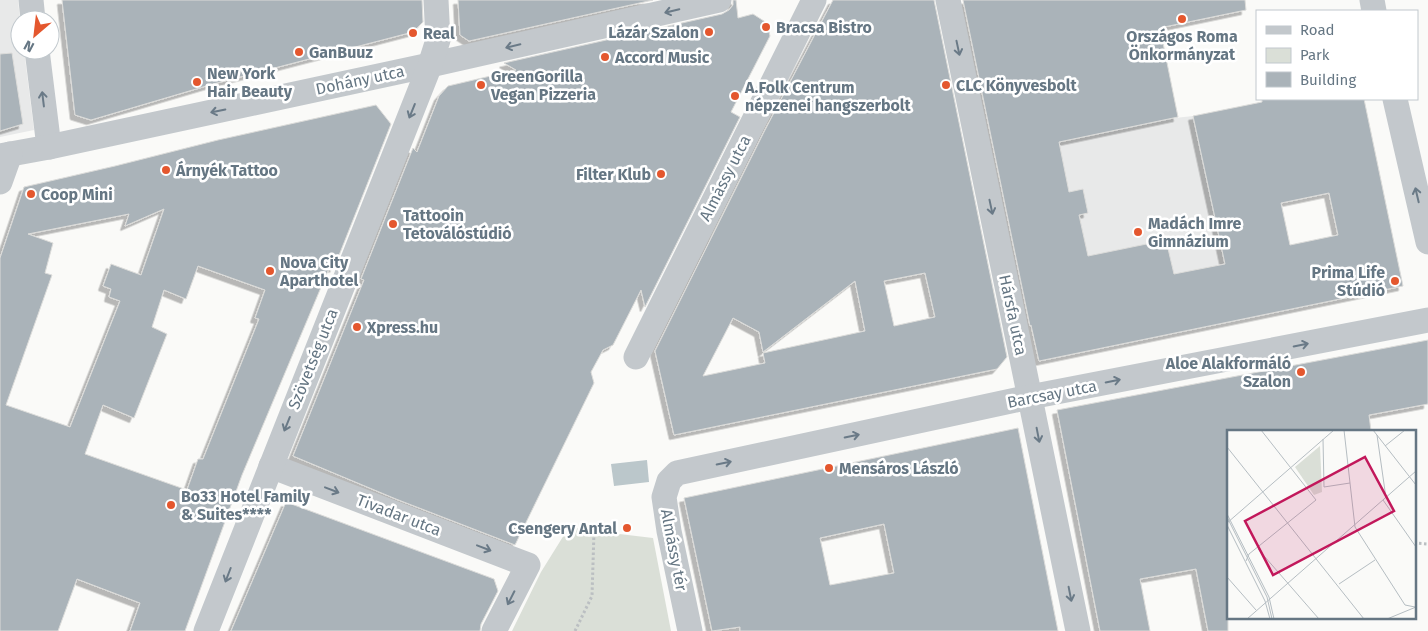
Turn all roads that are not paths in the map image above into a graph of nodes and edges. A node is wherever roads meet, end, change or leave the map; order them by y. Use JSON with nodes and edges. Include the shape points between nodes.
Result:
{"nodes":[{"id":1,"x":436,"y":0,"type":"edge"},
{"id":2,"x":719,"y":0,"type":"edge"},
{"id":3,"x":814,"y":0,"type":"edge"},
{"id":4,"x":948,"y":0,"type":"edge"},
{"id":5,"x":38,"y":60,"type":"edge"},
{"id":6,"x":430,"y":65,"type":"junction"},
{"id":7,"x":1394,"y":100,"type":"edge"},
{"id":8,"x":49,"y":147,"type":"junction"},
{"id":9,"x":5,"y":155,"type":"edge"},
{"id":10,"x":0,"y":182,"type":"edge"},
{"id":11,"x":1428,"y":242,"type":"edge"},
{"id":12,"x":1428,"y":320,"type":"edge"},
{"id":13,"x":636,"y":357,"type":"dead end"},
{"id":14,"x":1030,"y":398,"type":"junction"},
{"id":15,"x":270,"y":466,"type":"junction"},
{"id":16,"x":677,"y":473,"type":"joint"},
{"id":17,"x":206,"y":631,"type":"edge"},
{"id":18,"x":494,"y":631,"type":"edge"},
{"id":19,"x":690,"y":631,"type":"edge"},
{"id":20,"x":1078,"y":631,"type":"edge"}],
"edges":[{"from":1,"to":6,"type":"street","name":"Szövetség utca","via":[[438,40]]},
{"from":2,"to":6,"type":"street","name":"Dohány utca","one_way":true},
{"from":3,"to":13,"type":"street","name":"Almássy utca"},
{"from":4,"to":14,"type":"street","name":"Hársfa utca","one_way":true},
{"from":8,"to":5,"type":"street","one_way":true},
{"from":6,"to":8,"type":"street","name":"Dohány utca","one_way":true},
{"from":6,"to":15,"type":"street","name":"Szövetség utca","one_way":true},
{"from":11,"to":7,"type":"street","one_way":true},
{"from":8,"to":9,"type":"street","name":"Dohány utca"},
{"from":9,"to":10,"type":"street"},
{"from":14,"to":12,"type":"street","name":"Barcsay utca","one_way":true},
{"from":16,"to":14,"type":"street","name":"Barcsay utca","one_way":true},
{"from":14,"to":20,"type":"street","name":"Hársfa utca","one_way":true},
{"from":15,"to":17,"type":"street","name":"Szövetség utca","one_way":true},
{"from":15,"to":18,"type":"street","name":"Tivadar utca","one_way":true,"via":[[528,565]]},
{"from":16,"to":19,"type":"street","name":"Almássy tér","via":[[669,481],[664,496]]}]}
